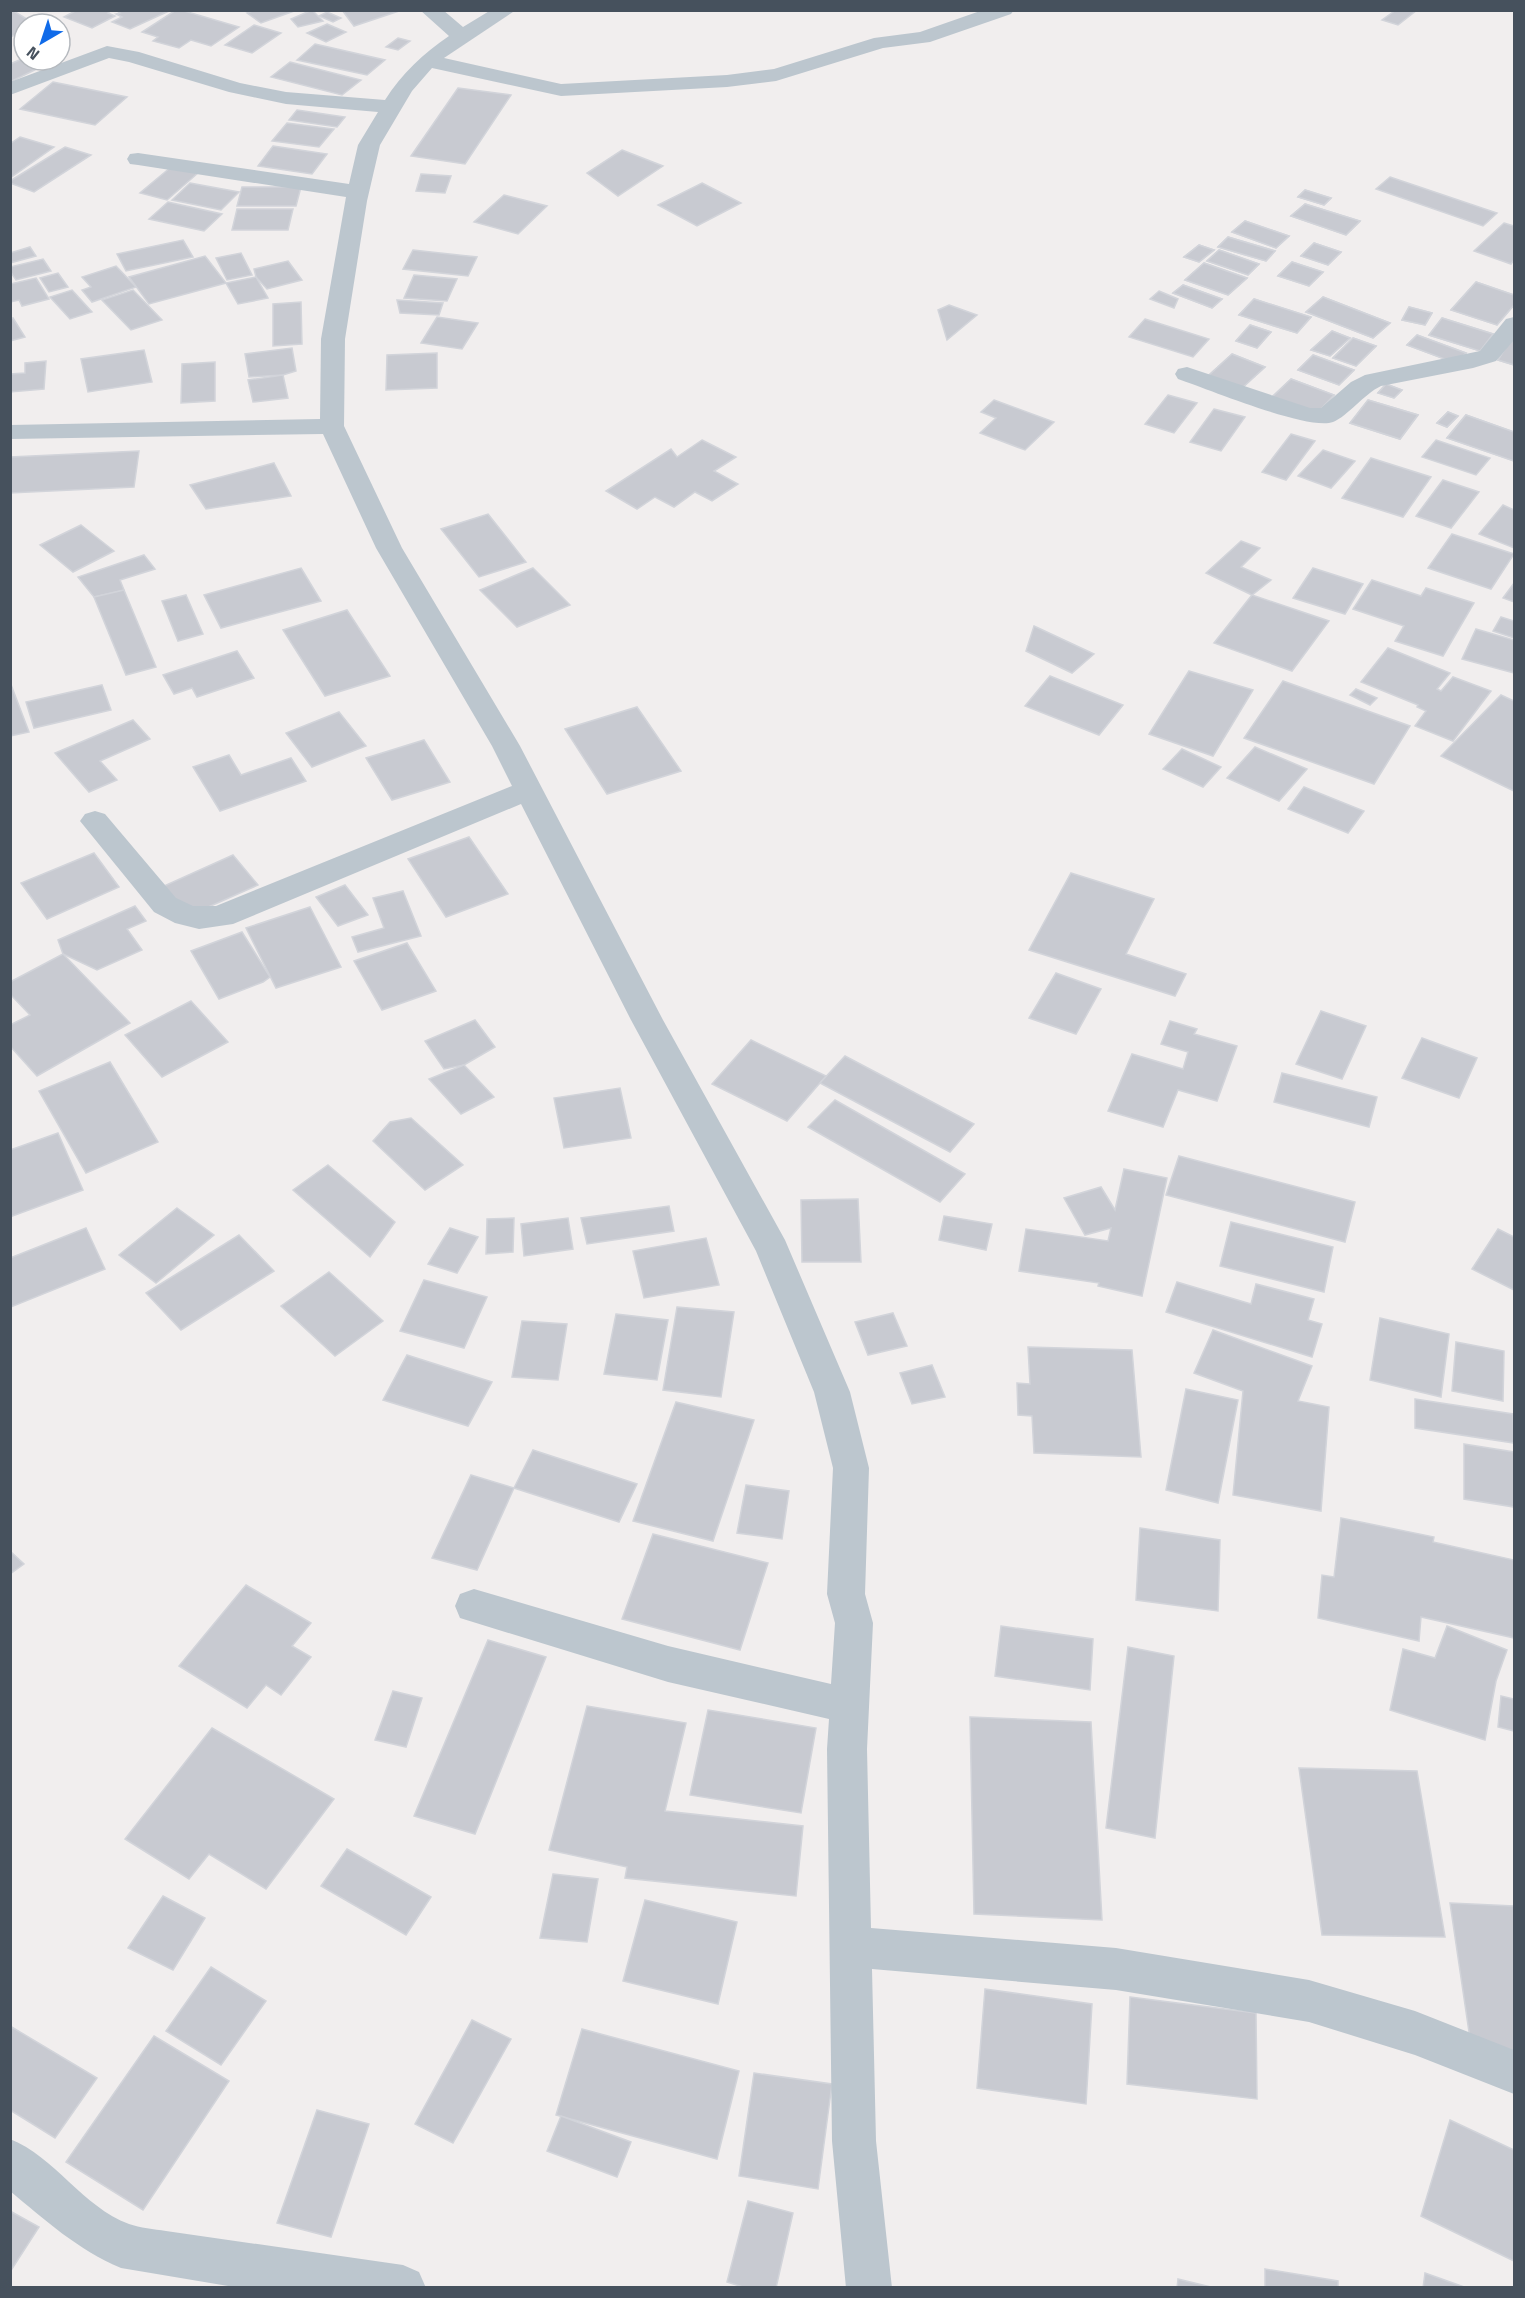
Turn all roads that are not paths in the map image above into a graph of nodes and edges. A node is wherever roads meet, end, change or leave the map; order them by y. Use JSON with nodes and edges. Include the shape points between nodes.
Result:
{"nodes":[{"id":1,"x":430,"y":10,"type":"edge"},
{"id":2,"x":506,"y":10,"type":"edge"},
{"id":3,"x":1004,"y":10,"type":"edge"},
{"id":4,"x":462,"y":36,"type":"junction"},
{"id":5,"x":428,"y":62,"type":"junction"},
{"id":6,"x":10,"y":89,"type":"edge"},
{"id":7,"x":392,"y":107,"type":"junction"},
{"id":8,"x":138,"y":159,"type":"dead end"},
{"id":9,"x":357,"y":192,"type":"junction"},
{"id":10,"x":1515,"y":324,"type":"edge"},
{"id":11,"x":1187,"y":374,"type":"dead end"},
{"id":12,"x":332,"y":426,"type":"junction"},
{"id":13,"x":10,"y":432,"type":"edge"},
{"id":14,"x":528,"y":790,"type":"junction"},
{"id":15,"x":95,"y":821,"type":"dead end"},
{"id":16,"x":474,"y":1606,"type":"dead end"},
{"id":17,"x":850,"y":1706,"type":"junction"},
{"id":18,"x":850,"y":1947,"type":"junction"},
{"id":19,"x":1515,"y":2072,"type":"edge"},
{"id":20,"x":10,"y":2161,"type":"edge"},
{"id":21,"x":403,"y":2288,"type":"edge"},
{"id":22,"x":869,"y":2288,"type":"edge"}],
"edges":[{"from":1,"to":4,"type":"street"},
{"from":2,"to":4,"type":"street"},
{"from":3,"to":5,"type":"street","via":[[923,39],[881,42],[776,75],[727,81],[561,90]]},
{"from":4,"to":5,"type":"street"},
{"from":5,"to":7,"type":"street","via":[[403,88]]},
{"from":6,"to":7,"type":"street","via":[[107,52],[286,98]]},
{"from":7,"to":9,"type":"street","via":[[369,145]]},
{"from":8,"to":9,"type":"street"},
{"from":9,"to":12,"type":"street","via":[[333,339]]},
{"from":10,"to":11,"type":"street","via":[[1488,356],[1374,380],[1360,387],[1328,416],[1307,415]]},
{"from":12,"to":13,"type":"street"},
{"from":12,"to":14,"type":"street","via":[[389,548]]},
{"from":14,"to":15,"type":"street","via":[[208,920],[179,915],[165,905]]},
{"from":14,"to":17,"type":"street","via":[[772,1250],[832,1392],[851,1468],[846,1594],[854,1623]]},
{"from":16,"to":17,"type":"street","via":[[668,1664]]},
{"from":17,"to":18,"type":"street"},
{"from":18,"to":19,"type":"street","via":[[1116,1969],[1309,2001],[1415,2033]]},
{"from":18,"to":22,"type":"street","via":[[854,2141]]},
{"from":20,"to":21,"type":"street","via":[[84,2223],[121,2245]]}]}
